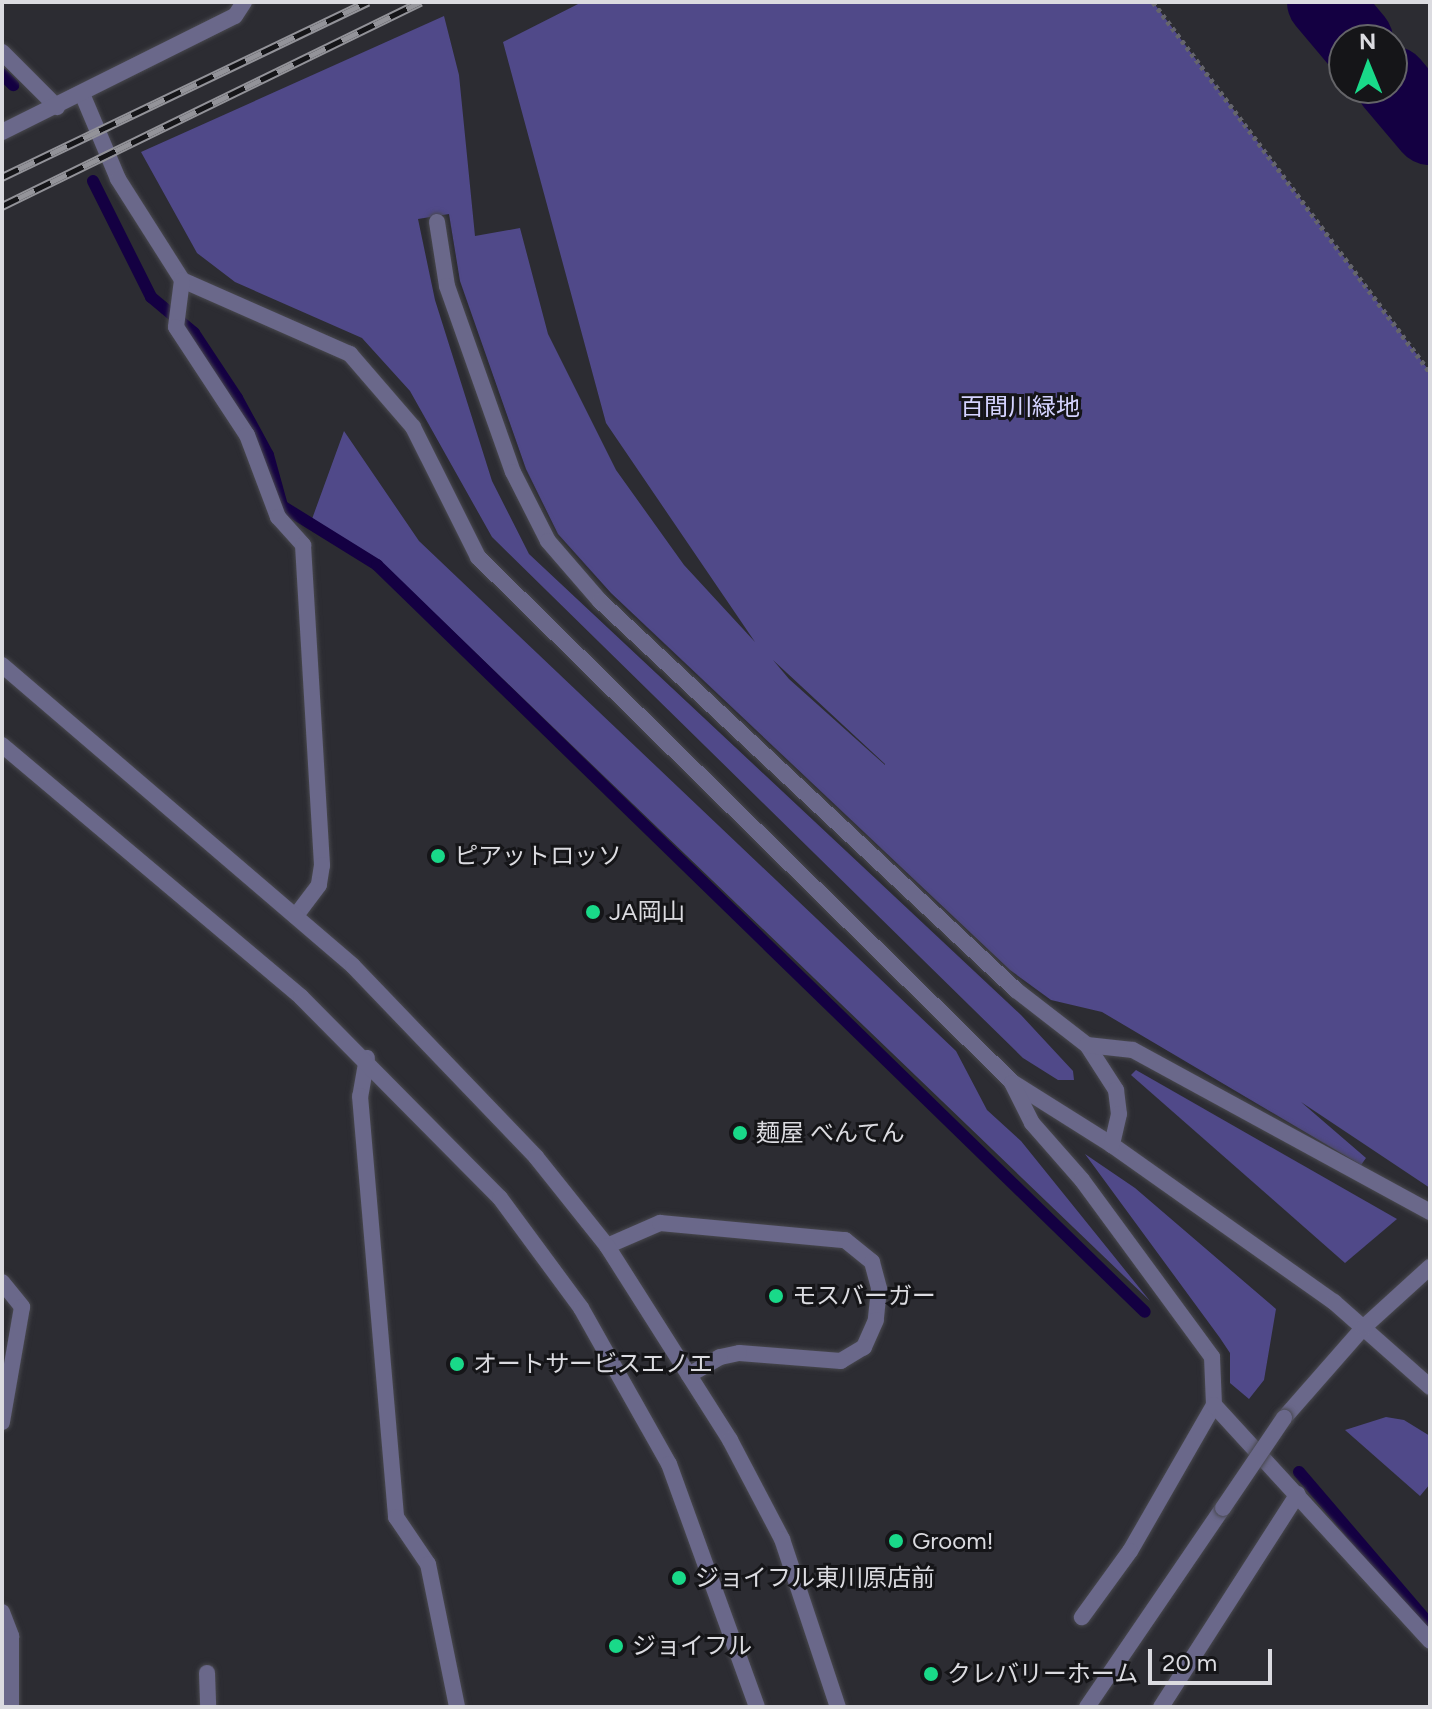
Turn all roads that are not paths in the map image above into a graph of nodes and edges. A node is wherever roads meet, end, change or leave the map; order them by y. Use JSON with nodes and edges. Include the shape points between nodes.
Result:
{"nodes":[{"id":1,"x":244,"y":2,"type":"edge"},
{"id":2,"x":2,"y":52,"type":"edge"},
{"id":3,"x":83,"y":96,"type":"junction"},
{"id":4,"x":57,"y":107,"type":"junction"},
{"id":5,"x":2,"y":132,"type":"edge"},
{"id":6,"x":437,"y":222,"type":"dead end"},
{"id":7,"x":182,"y":280,"type":"junction"},
{"id":8,"x":2,"y":665,"type":"edge"},
{"id":9,"x":2,"y":745,"type":"edge"},
{"id":10,"x":296,"y":916,"type":"junction"},
{"id":11,"x":1087,"y":1045,"type":"junction"},
{"id":12,"x":367,"y":1058,"type":"junction"},
{"id":13,"x":1012,"y":1082,"type":"junction"},
{"id":14,"x":1112,"y":1145,"type":"junction"},
{"id":15,"x":1429,"y":1212,"type":"edge"},
{"id":16,"x":607,"y":1246,"type":"junction"},
{"id":17,"x":1424,"y":1272,"type":"edge"},
{"id":18,"x":2,"y":1282,"type":"edge"},
{"id":19,"x":1364,"y":1327,"type":"junction"},
{"id":20,"x":689,"y":1375,"type":"junction"},
{"id":21,"x":1430,"y":1387,"type":"edge"},
{"id":22,"x":1214,"y":1405,"type":"junction"},
{"id":23,"x":2,"y":1422,"type":"edge"},
{"id":24,"x":1298,"y":1494,"type":"junction"},
{"id":25,"x":2,"y":1612,"type":"edge"},
{"id":26,"x":1082,"y":1617,"type":"dead end"},
{"id":27,"x":1430,"y":1641,"type":"edge"},
{"id":28,"x":207,"y":1673,"type":"dead end"},
{"id":29,"x":11,"y":1707,"type":"edge"},
{"id":30,"x":208,"y":1707,"type":"edge"},
{"id":31,"x":457,"y":1707,"type":"edge"},
{"id":32,"x":757,"y":1707,"type":"edge"},
{"id":33,"x":838,"y":1707,"type":"edge"},
{"id":34,"x":1087,"y":1707,"type":"edge"},
{"id":35,"x":1161,"y":1707,"type":"edge"}],
"edges":[{"from":1,"to":3,"type":"street","via":[[235,16]]},
{"from":2,"to":4,"type":"street"},
{"from":3,"to":4,"type":"street"},
{"from":3,"to":7,"type":"street","via":[[118,179]]},
{"from":4,"to":5,"type":"street"},
{"from":6,"to":11,"type":"street","via":[[447,286],[513,472],[548,541],[600,601],[1016,990]]},
{"from":7,"to":10,"type":"street","via":[[177,319],[247,435],[278,517],[303,545],[322,865],[319,885]]},
{"from":7,"to":13,"type":"street","via":[[350,354],[413,427],[478,557]]},
{"from":8,"to":10,"type":"street"},
{"from":9,"to":12,"type":"street"},
{"from":10,"to":16,"type":"street","via":[[353,966],[536,1157]]},
{"from":11,"to":14,"type":"street","via":[[1116,1090],[1119,1114]]},
{"from":11,"to":15,"type":"street","via":[[1133,1050]]},
{"from":12,"to":31,"type":"street","via":[[360,1096],[396,1517],[428,1564]]},
{"from":12,"to":32,"type":"street","via":[[500,1198],[581,1308],[669,1464]]},
{"from":13,"to":14,"type":"street"},
{"from":13,"to":22,"type":"street","via":[[1032,1123],[1082,1180],[1212,1357]]},
{"from":14,"to":19,"type":"street"},
{"from":16,"to":20,"type":"street"},
{"from":16,"to":20,"type":"street","via":[[660,1223],[845,1240],[872,1262],[879,1289],[876,1320],[864,1347],[841,1361],[739,1353]]},
{"from":17,"to":19,"type":"street"},
{"from":18,"to":23,"type":"street","via":[[22,1307]]},
{"from":19,"to":21,"type":"street"},
{"from":19,"to":34,"type":"street","bridge":true,"via":[[1284,1418]]},
{"from":20,"to":33,"type":"street","via":[[782,1539]]},
{"from":22,"to":24,"type":"street"},
{"from":22,"to":26,"type":"street","via":[[1130,1551]]},
{"from":24,"to":27,"type":"street"},
{"from":24,"to":35,"type":"street"},
{"from":25,"to":29,"type":"street","via":[[11,1636]]},
{"from":28,"to":30,"type":"street"}]}
